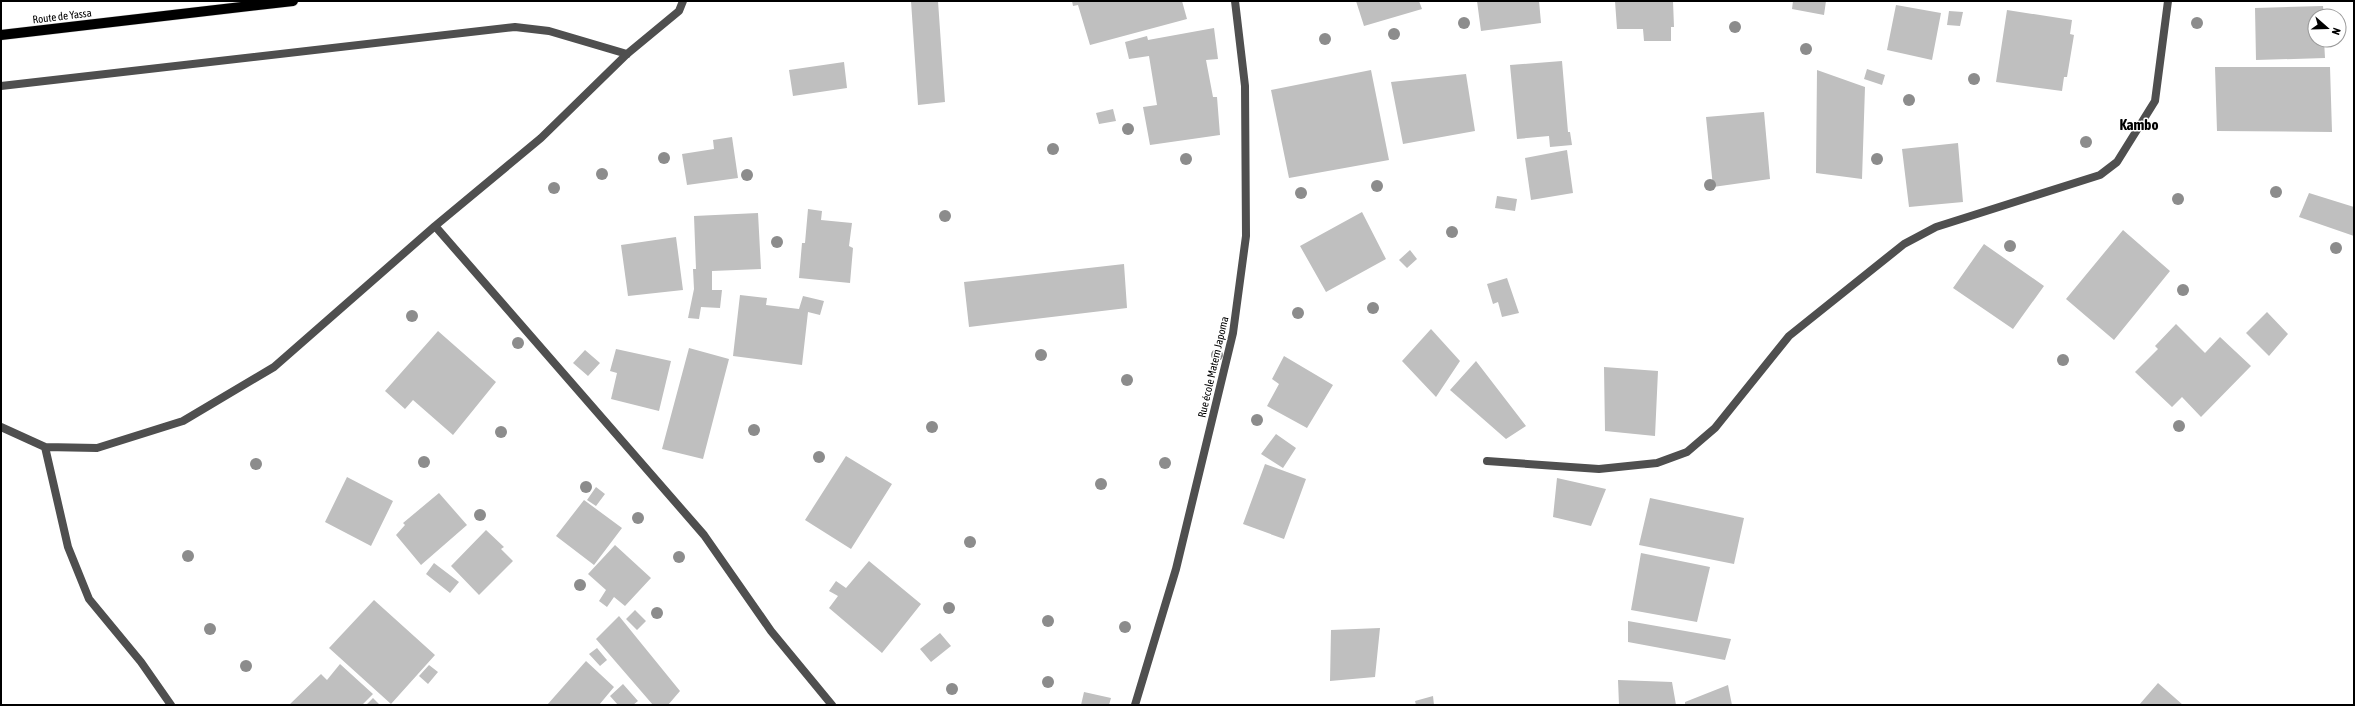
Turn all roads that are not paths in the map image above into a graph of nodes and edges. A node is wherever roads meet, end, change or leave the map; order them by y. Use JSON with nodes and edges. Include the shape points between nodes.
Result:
{"nodes":[{"id":1,"x":293,"y":1,"type":"edge"},
{"id":2,"x":683,"y":1,"type":"edge"},
{"id":3,"x":1235,"y":1,"type":"edge"},
{"id":4,"x":2168,"y":1,"type":"edge"},
{"id":5,"x":1,"y":35,"type":"edge"},
{"id":6,"x":627,"y":54,"type":"junction"},
{"id":7,"x":1,"y":86,"type":"edge"},
{"id":8,"x":435,"y":226,"type":"junction"},
{"id":9,"x":1,"y":427,"type":"edge"},
{"id":10,"x":45,"y":447,"type":"junction"},
{"id":11,"x":1486,"y":461,"type":"dead end"},
{"id":12,"x":171,"y":705,"type":"edge"},
{"id":13,"x":832,"y":705,"type":"edge"},
{"id":14,"x":1135,"y":705,"type":"edge"}],
"edges":[{"from":1,"to":5,"type":"main road","name":"Route de Yassa"},
{"from":2,"to":6,"type":"street","via":[[679,11]]},
{"from":3,"to":14,"type":"street","name":"Rue école Matern Japoma","via":[[1245,86],[1246,236],[1233,334],[1176,569]]},
{"from":4,"to":11,"type":"street","via":[[2155,101],[2117,162],[2100,175],[1936,227],[1904,244],[1789,336],[1714,428],[1687,452],[1657,463],[1599,469]]},
{"from":6,"to":7,"type":"street","via":[[549,31],[515,27]]},
{"from":6,"to":8,"type":"street","via":[[541,138]]},
{"from":8,"to":10,"type":"street","via":[[274,367],[183,421],[97,448]]},
{"from":8,"to":13,"type":"street","via":[[704,535],[771,631]]},
{"from":9,"to":10,"type":"street"},
{"from":10,"to":12,"type":"street","via":[[68,547],[89,599],[141,662]]}]}
